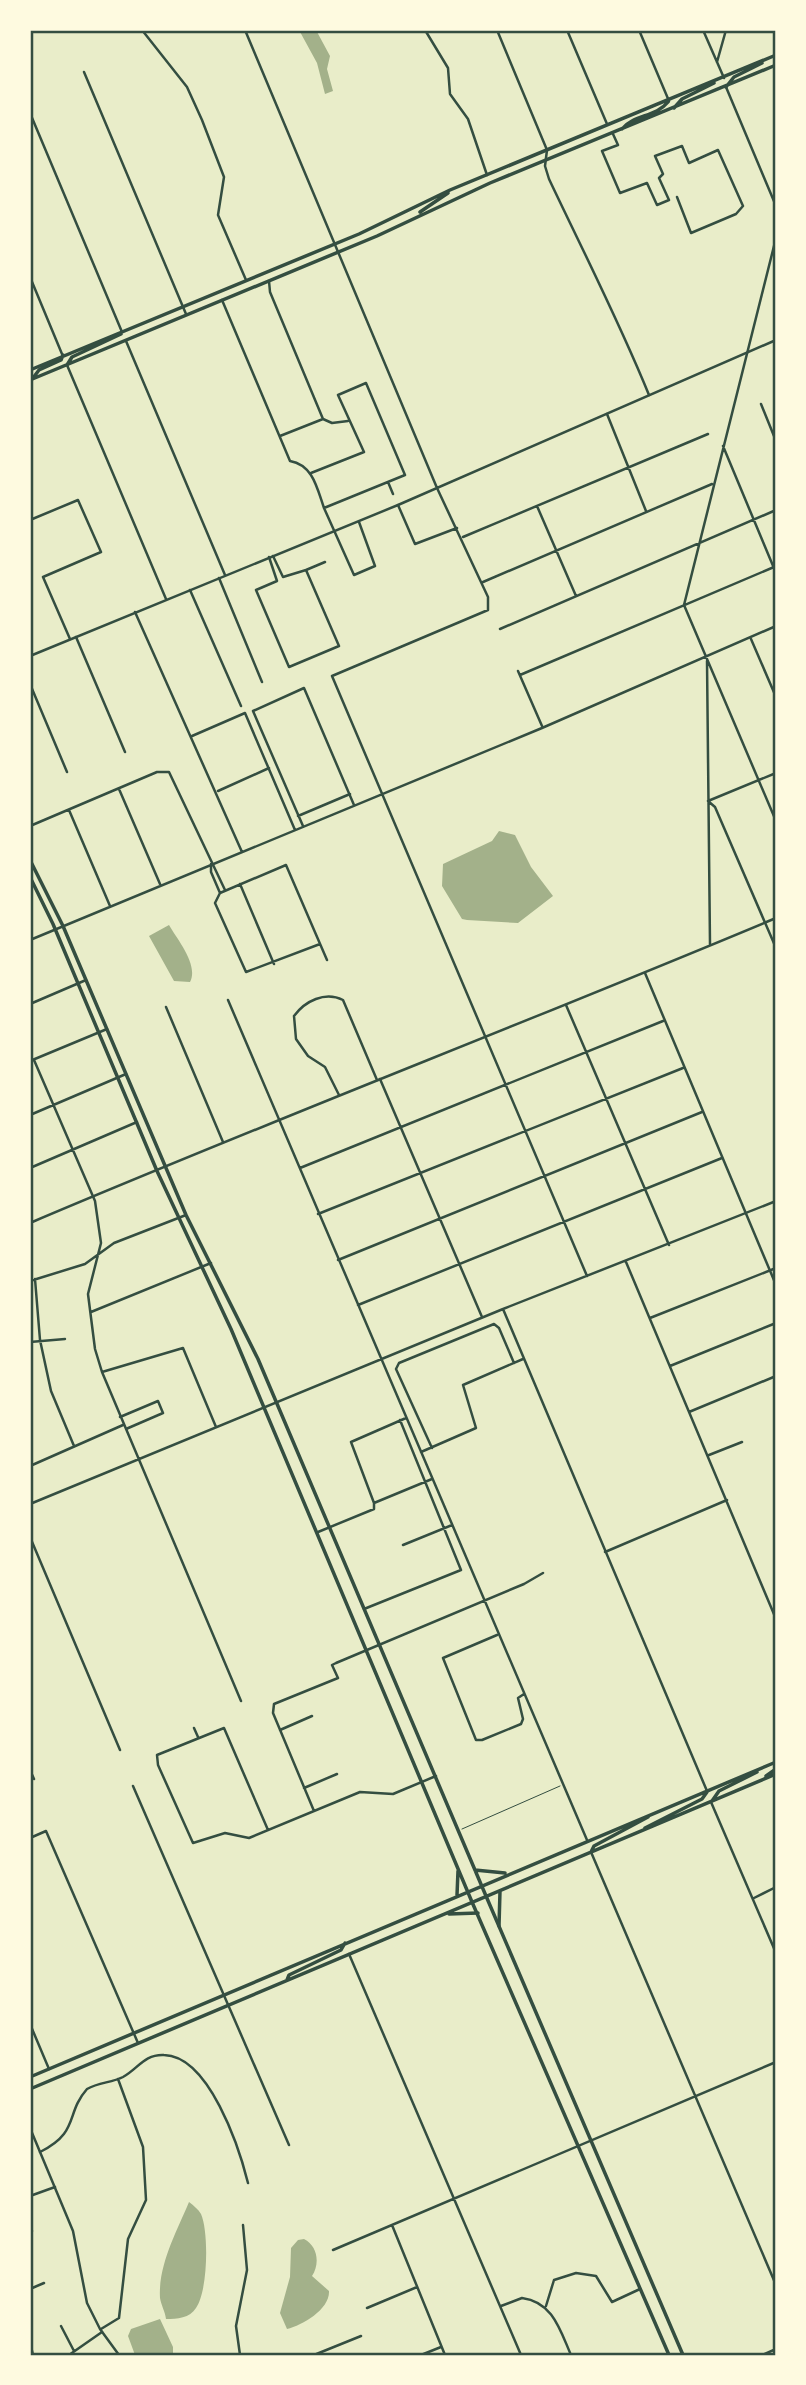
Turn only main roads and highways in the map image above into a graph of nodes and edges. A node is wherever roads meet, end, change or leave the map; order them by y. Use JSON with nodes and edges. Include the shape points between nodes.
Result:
{"nodes":[{"id":1,"x":776,"y":55,"type":"edge"},
{"id":2,"x":763,"y":61,"type":"junction"},
{"id":3,"x":776,"y":65,"type":"edge"},
{"id":4,"x":715,"y":82,"type":"junction"},
{"id":5,"x":726,"y":87,"type":"junction"},
{"id":6,"x":669,"y":101,"type":"junction"},
{"id":7,"x":673,"y":110,"type":"junction"},
{"id":8,"x":621,"y":131,"type":"junction"},
{"id":9,"x":450,"y":190,"type":"junction"},
{"id":10,"x":416,"y":216,"type":"junction"},
{"id":11,"x":122,"y":332,"type":"junction"},
{"id":12,"x":63,"y":355,"type":"junction"},
{"id":13,"x":67,"y":365,"type":"junction"},
{"id":14,"x":30,"y":370,"type":"edge"},
{"id":15,"x":31,"y":379,"type":"edge"},
{"id":16,"x":30,"y":860,"type":"edge"},
{"id":17,"x":30,"y":877,"type":"edge"},
{"id":18,"x":251,"y":1345,"type":"junction"},
{"id":19,"x":240,"y":1350,"type":"junction"},
{"id":20,"x":294,"y":1444,"type":"junction"},
{"id":21,"x":282,"y":1448,"type":"junction"},
{"id":22,"x":297,"y":1451,"type":"junction"},
{"id":23,"x":285,"y":1456,"type":"junction"},
{"id":24,"x":326,"y":1519,"type":"junction"},
{"id":25,"x":315,"y":1524,"type":"junction"},
{"id":26,"x":776,"y":1762,"type":"edge"},
{"id":27,"x":765,"y":1767,"type":"junction"},
{"id":28,"x":776,"y":1772,"type":"edge"},
{"id":29,"x":707,"y":1791,"type":"junction"},
{"id":30,"x":711,"y":1801,"type":"junction"},
{"id":31,"x":652,"y":1814,"type":"junction"},
{"id":32,"x":641,"y":1831,"type":"junction"},
{"id":33,"x":591,"y":1852,"type":"junction"},
{"id":34,"x":458,"y":1869,"type":"junction"},
{"id":35,"x":475,"y":1870,"type":"junction"},
{"id":36,"x":510,"y":1872,"type":"junction"},
{"id":37,"x":481,"y":1885,"type":"junction"},
{"id":38,"x":467,"y":1891,"type":"junction"},
{"id":39,"x":500,"y":1891,"type":"junction"},
{"id":40,"x":457,"y":1896,"type":"junction"},
{"id":41,"x":486,"y":1896,"type":"junction"},
{"id":42,"x":472,"y":1902,"type":"junction"},
{"id":43,"x":478,"y":1913,"type":"junction"},
{"id":44,"x":444,"y":1915,"type":"junction"},
{"id":45,"x":499,"y":1926,"type":"junction"},
{"id":46,"x":345,"y":1943,"type":"junction"},
{"id":47,"x":287,"y":1980,"type":"junction"},
{"id":48,"x":30,"y":2077,"type":"edge"},
{"id":49,"x":30,"y":2089,"type":"edge"},
{"id":50,"x":669,"y":2355,"type":"edge"},
{"id":51,"x":682,"y":2355,"type":"edge"}],
"edges":[{"from":1,"to":2,"type":"main road"},
{"from":2,"to":4,"type":"main road"},
{"from":2,"to":5,"type":"main road","via":[[734,77]]},
{"from":3,"to":5,"type":"main road"},
{"from":4,"to":6,"type":"main road"},
{"from":4,"to":7,"type":"main road","via":[[682,99]]},
{"from":5,"to":7,"type":"main road"},
{"from":6,"to":8,"type":"main road","via":[[662,109],[627,123]]},
{"from":6,"to":9,"type":"main road"},
{"from":7,"to":8,"type":"main road"},
{"from":8,"to":10,"type":"main road"},
{"from":9,"to":10,"type":"main road"},
{"from":9,"to":11,"type":"main road","via":[[335,244]]},
{"from":10,"to":13,"type":"main road","via":[[339,253]]},
{"from":11,"to":12,"type":"main road"},
{"from":11,"to":13,"type":"main road","via":[[72,357]]},
{"from":12,"to":14,"type":"main road"},
{"from":12,"to":15,"type":"main road"},
{"from":13,"to":15,"type":"main road"},
{"from":16,"to":18,"type":"main road","via":[[63,926],[186,1215]]},
{"from":17,"to":19,"type":"main road"},
{"from":18,"to":19,"type":"main road"},
{"from":18,"to":20,"type":"main road"},
{"from":19,"to":21,"type":"main road"},
{"from":20,"to":21,"type":"main road"},
{"from":20,"to":22,"type":"main road"},
{"from":21,"to":23,"type":"main road"},
{"from":22,"to":23,"type":"main road"},
{"from":22,"to":24,"type":"main road"},
{"from":23,"to":25,"type":"main road"},
{"from":24,"to":25,"type":"main road"},
{"from":24,"to":35,"type":"main road"},
{"from":25,"to":34,"type":"main road"},
{"from":26,"to":27,"type":"main road"},
{"from":27,"to":29,"type":"main road"},
{"from":27,"to":30,"type":"main road","via":[[719,1791]]},
{"from":28,"to":30,"type":"main road"},
{"from":29,"to":31,"type":"main road"},
{"from":29,"to":32,"type":"main road","via":[[702,1799]]},
{"from":30,"to":32,"type":"main road"},
{"from":31,"to":33,"type":"main road","via":[[594,1846]]},
{"from":31,"to":36,"type":"main road"},
{"from":32,"to":33,"type":"main road"},
{"from":33,"to":39,"type":"main road"},
{"from":34,"to":38,"type":"main road"},
{"from":34,"to":40,"type":"main road"},
{"from":35,"to":36,"type":"main road"},
{"from":35,"to":37,"type":"main road"},
{"from":36,"to":37,"type":"main road"},
{"from":37,"to":38,"type":"main road"},
{"from":37,"to":41,"type":"main road"},
{"from":38,"to":40,"type":"main road"},
{"from":38,"to":42,"type":"main road"},
{"from":39,"to":41,"type":"main road"},
{"from":39,"to":45,"type":"main road"},
{"from":40,"to":46,"type":"main road"},
{"from":41,"to":42,"type":"main road"},
{"from":41,"to":45,"type":"main road"},
{"from":42,"to":43,"type":"main road"},
{"from":42,"to":44,"type":"main road"},
{"from":43,"to":44,"type":"main road"},
{"from":43,"to":50,"type":"main road"},
{"from":44,"to":47,"type":"main road"},
{"from":45,"to":51,"type":"main road"},
{"from":46,"to":47,"type":"main road","via":[[341,1950]]},
{"from":46,"to":48,"type":"main road"},
{"from":47,"to":49,"type":"main road"}]}
